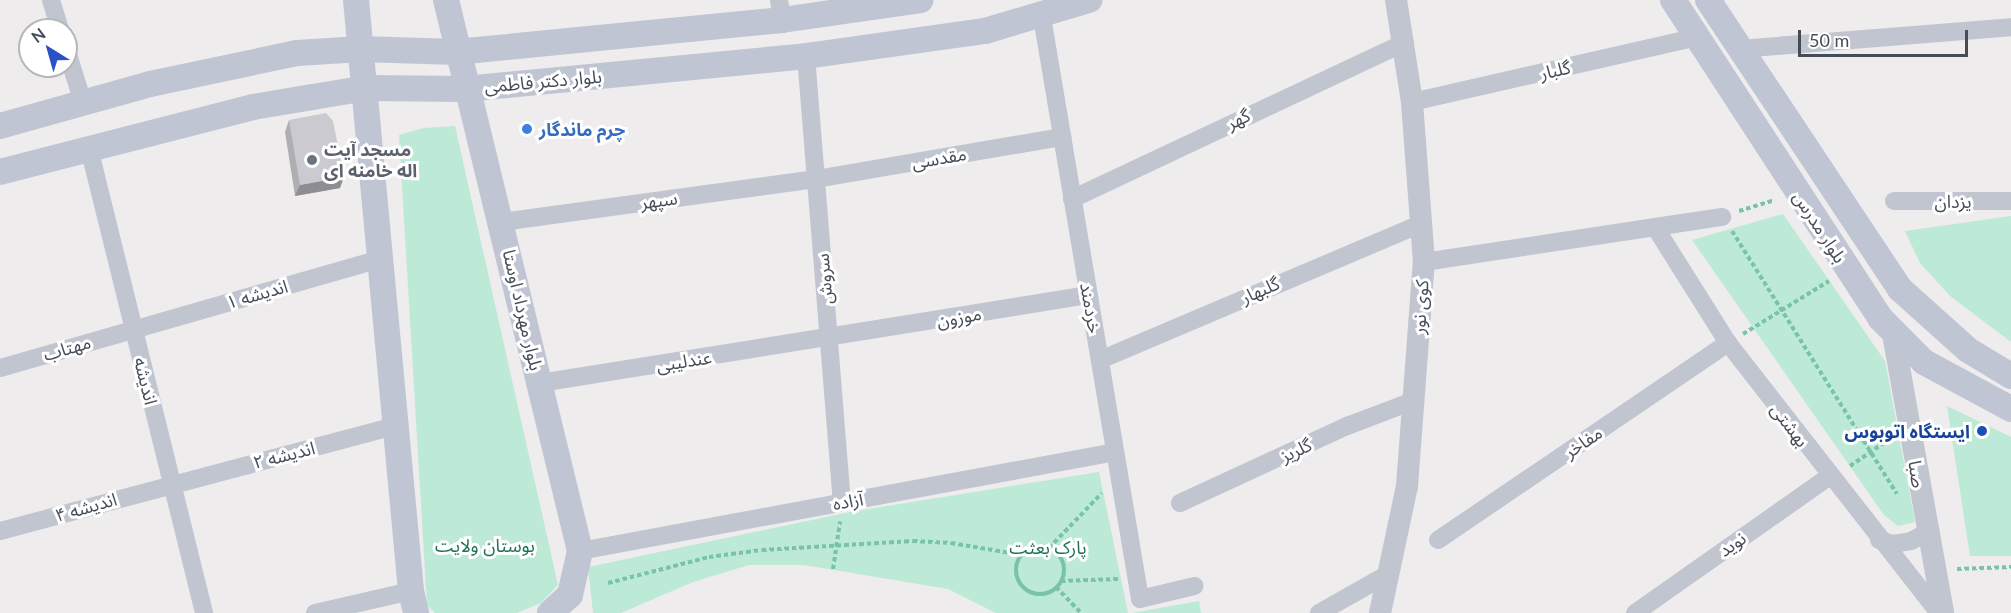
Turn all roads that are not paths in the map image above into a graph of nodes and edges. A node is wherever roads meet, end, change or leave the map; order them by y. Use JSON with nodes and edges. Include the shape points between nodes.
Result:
{"nodes":[{"id":1,"x":51,"y":0,"type":"edge"},
{"id":2,"x":356,"y":0,"type":"edge"},
{"id":3,"x":446,"y":0,"type":"edge"},
{"id":4,"x":921,"y":0,"type":"edge"},
{"id":5,"x":1089,"y":0,"type":"edge"},
{"id":6,"x":1396,"y":0,"type":"edge"},
{"id":7,"x":1673,"y":0,"type":"edge"},
{"id":8,"x":1708,"y":0,"type":"edge"},
{"id":9,"x":781,"y":10,"type":"edge"},
{"id":10,"x":1042,"y":17,"type":"junction"},
{"id":11,"x":56,"y":18,"type":"edge"},
{"id":12,"x":2011,"y":27,"type":"edge"},
{"id":13,"x":1698,"y":37,"type":"junction"},
{"id":14,"x":1405,"y":42,"type":"junction"},
{"id":15,"x":361,"y":49,"type":"junction"},
{"id":16,"x":1739,"y":49,"type":"junction"},
{"id":17,"x":456,"y":52,"type":"junction"},
{"id":18,"x":806,"y":56,"type":"junction"},
{"id":19,"x":75,"y":78,"type":"edge"},
{"id":20,"x":366,"y":88,"type":"junction"},
{"id":21,"x":465,"y":88,"type":"junction"},
{"id":22,"x":1412,"y":102,"type":"junction"},
{"id":23,"x":83,"y":103,"type":"junction"},
{"id":24,"x":0,"y":126,"type":"edge"},
{"id":25,"x":1062,"y":137,"type":"junction"},
{"id":26,"x":89,"y":148,"type":"junction"},
{"id":27,"x":0,"y":172,"type":"edge"},
{"id":28,"x":1822,"y":175,"type":"junction"},
{"id":29,"x":816,"y":179,"type":"junction"},
{"id":30,"x":1797,"y":192,"type":"junction"},
{"id":31,"x":1072,"y":200,"type":"junction"},
{"id":32,"x":1894,"y":201,"type":"dead end"},
{"id":33,"x":2011,"y":201,"type":"edge"},
{"id":34,"x":1722,"y":217,"type":"road end"},
{"id":35,"x":502,"y":222,"type":"junction"},
{"id":36,"x":1422,"y":223,"type":"junction"},
{"id":37,"x":1655,"y":227,"type":"junction"},
{"id":38,"x":380,"y":259,"type":"junction"},
{"id":39,"x":1424,"y":262,"type":"junction"},
{"id":40,"x":1089,"y":295,"type":"junction"},
{"id":41,"x":134,"y":329,"type":"junction"},
{"id":42,"x":1893,"y":334,"type":"junction"},
{"id":43,"x":829,"y":339,"type":"junction"},
{"id":44,"x":1728,"y":343,"type":"junction"},
{"id":45,"x":1100,"y":360,"type":"junction"},
{"id":46,"x":0,"y":368,"type":"edge"},
{"id":47,"x":2011,"y":376,"type":"edge"},
{"id":48,"x":540,"y":383,"type":"junction"},
{"id":49,"x":1413,"y":401,"type":"junction"},
{"id":50,"x":2011,"y":409,"type":"edge"},
{"id":51,"x":396,"y":426,"type":"junction"},
{"id":52,"x":1115,"y":452,"type":"junction"},
{"id":53,"x":1831,"y":477,"type":"junction"},
{"id":54,"x":172,"y":483,"type":"junction"},
{"id":55,"x":842,"y":502,"type":"junction"},
{"id":56,"x":1180,"y":503,"type":"dead end"},
{"id":57,"x":0,"y":531,"type":"edge"},
{"id":58,"x":1926,"y":532,"type":"junction"},
{"id":59,"x":1438,"y":540,"type":"dead end"},
{"id":60,"x":1879,"y":540,"type":"junction"},
{"id":61,"x":580,"y":551,"type":"junction"},
{"id":62,"x":1388,"y":574,"type":"junction"},
{"id":63,"x":1194,"y":586,"type":"dead end"},
{"id":64,"x":414,"y":602,"type":"edge"},
{"id":65,"x":567,"y":604,"type":"edge"},
{"id":66,"x":204,"y":613,"type":"edge"},
{"id":67,"x":315,"y":613,"type":"edge"},
{"id":68,"x":550,"y":613,"type":"edge"},
{"id":69,"x":1319,"y":613,"type":"edge"},
{"id":70,"x":1380,"y":613,"type":"edge"},
{"id":71,"x":1635,"y":613,"type":"edge"},
{"id":72,"x":1941,"y":613,"type":"edge"}],
"edges":[{"from":1,"to":11,"type":"street"},
{"from":2,"to":15,"type":"main road"},
{"from":3,"to":17,"type":"main road","name":"بلوار مهرداد اوستا"},
{"from":4,"to":9,"type":"main road","name":"بلوار دکتر فاطمی"},
{"from":5,"to":10,"type":"main road","name":"بلوار دکتر فاطمی"},
{"from":6,"to":14,"type":"street","name":"کوی نور"},
{"from":7,"to":13,"type":"main road","name":"بلوار مدرس"},
{"from":8,"to":16,"type":"main road","name":"بلوار مدرس"},
{"from":9,"to":17,"type":"main road","name":"بلوار دکتر فاطمی"},
{"from":10,"to":18,"type":"main road","name":"بلوار دکتر فاطمی","via":[[975,33]]},
{"from":10,"to":25,"type":"street","name":"خردمند"},
{"from":12,"to":16,"type":"street"},
{"from":13,"to":22,"type":"street","name":"گلبار"},
{"from":13,"to":30,"type":"main road","name":"بلوار مدرس"},
{"from":14,"to":22,"type":"street","name":"کوی نور"},
{"from":14,"to":31,"type":"street","name":"گهر"},
{"from":15,"to":17,"type":"main road","name":"بلوار دکتر فاطمی"},
{"from":15,"to":20,"type":"main road"},
{"from":15,"to":23,"type":"main road","name":"بلوار دکتر فاطمی","via":[[249,62]]},
{"from":16,"to":28,"type":"main road","name":"بلوار مدرس"},
{"from":17,"to":21,"type":"main road","name":"بلوار مهرداد اوستا"},
{"from":18,"to":21,"type":"main road","name":"بلوار دکتر فاطمی"},
{"from":18,"to":29,"type":"street","name":"سروش"},
{"from":19,"to":23,"type":"street"},
{"from":20,"to":21,"type":"main road","name":"بلوار دکتر فاطمی"},
{"from":20,"to":26,"type":"main road","name":"بلوار دکتر فاطمی","via":[[253,107]]},
{"from":20,"to":38,"type":"main road"},
{"from":21,"to":35,"type":"main road","name":"بلوار مهرداد اوستا"},
{"from":22,"to":36,"type":"street","name":"کوی نور"},
{"from":23,"to":24,"type":"main road","name":"بلوار دکتر فاطمی"},
{"from":25,"to":29,"type":"street","name":"مقدسی"},
{"from":25,"to":31,"type":"street","name":"خردمند"},
{"from":26,"to":27,"type":"main road","name":"بلوار دکتر فاطمی"},
{"from":26,"to":41,"type":"street","name":"اندیشه"},
{"from":28,"to":30,"type":"main road"},
{"from":28,"to":47,"type":"main road","name":"بلوار مدرس","via":[[1909,300],[1968,350]]},
{"from":29,"to":35,"type":"street","name":"سپهر"},
{"from":29,"to":43,"type":"street","name":"سروش"},
{"from":30,"to":42,"type":"main road","name":"بلوار مدرس"},
{"from":31,"to":40,"type":"street","name":"خردمند"},
{"from":32,"to":33,"type":"street","name":"یزدان"},
{"from":34,"to":37,"type":"street"},
{"from":35,"to":48,"type":"main road","name":"بلوار مهرداد اوستا"},
{"from":36,"to":39,"type":"street","name":"کوی نور"},
{"from":36,"to":45,"type":"street","name":"گلبهار"},
{"from":37,"to":39,"type":"street"},
{"from":37,"to":44,"type":"street","name":"بهشتی"},
{"from":38,"to":41,"type":"street","name":"اندیشه ۱"},
{"from":38,"to":51,"type":"main road"},
{"from":39,"to":49,"type":"street","name":"کوی نور"},
{"from":40,"to":43,"type":"street","name":"موزون"},
{"from":40,"to":45,"type":"street","name":"خردمند"},
{"from":41,"to":46,"type":"street","name":"مهتاب"},
{"from":41,"to":54,"type":"street","name":"اندیشه"},
{"from":42,"to":50,"type":"main road","name":"بلوار مدرس","via":[[1924,362]]},
{"from":42,"to":58,"type":"street","name":"صبا"},
{"from":43,"to":48,"type":"street","name":"عندلیبی"},
{"from":43,"to":55,"type":"street","name":"سروش"},
{"from":44,"to":53,"type":"street","name":"بهشتی"},
{"from":44,"to":59,"type":"street","name":"مفاخر"},
{"from":45,"to":52,"type":"street","name":"خردمند"},
{"from":48,"to":61,"type":"main road","name":"بلوار مهرداد اوستا"},
{"from":49,"to":56,"type":"street","name":"گلریز","via":[[1347,426]]},
{"from":49,"to":62,"type":"street","name":"کوی نور","via":[[1407,486]]},
{"from":51,"to":54,"type":"street","name":"اندیشه ۲"},
{"from":51,"to":64,"type":"main road"},
{"from":52,"to":55,"type":"street","name":"آزاده"},
{"from":52,"to":63,"type":"street","name":"خردمند","via":[[1140,599]]},
{"from":53,"to":60,"type":"street","name":"بهشتی"},
{"from":53,"to":71,"type":"street","name":"نوید"},
{"from":54,"to":57,"type":"street","name":"اندیشه ۴"},
{"from":54,"to":66,"type":"street","name":"اندیشه"},
{"from":55,"to":61,"type":"street","name":"آزاده"},
{"from":58,"to":60,"type":"street","via":[[1911,542],[1893,544]]},
{"from":58,"to":72,"type":"street","name":"صبا"},
{"from":60,"to":72,"type":"street","name":"بهشتی"},
{"from":61,"to":65,"type":"main road","name":"بلوار مهرداد اوستا"},
{"from":62,"to":69,"type":"street"},
{"from":62,"to":70,"type":"street","name":"کوی نور"},
{"from":64,"to":67,"type":"street"},
{"from":65,"to":68,"type":"main road","name":"بلوار مهرداد اوستا"}]}
